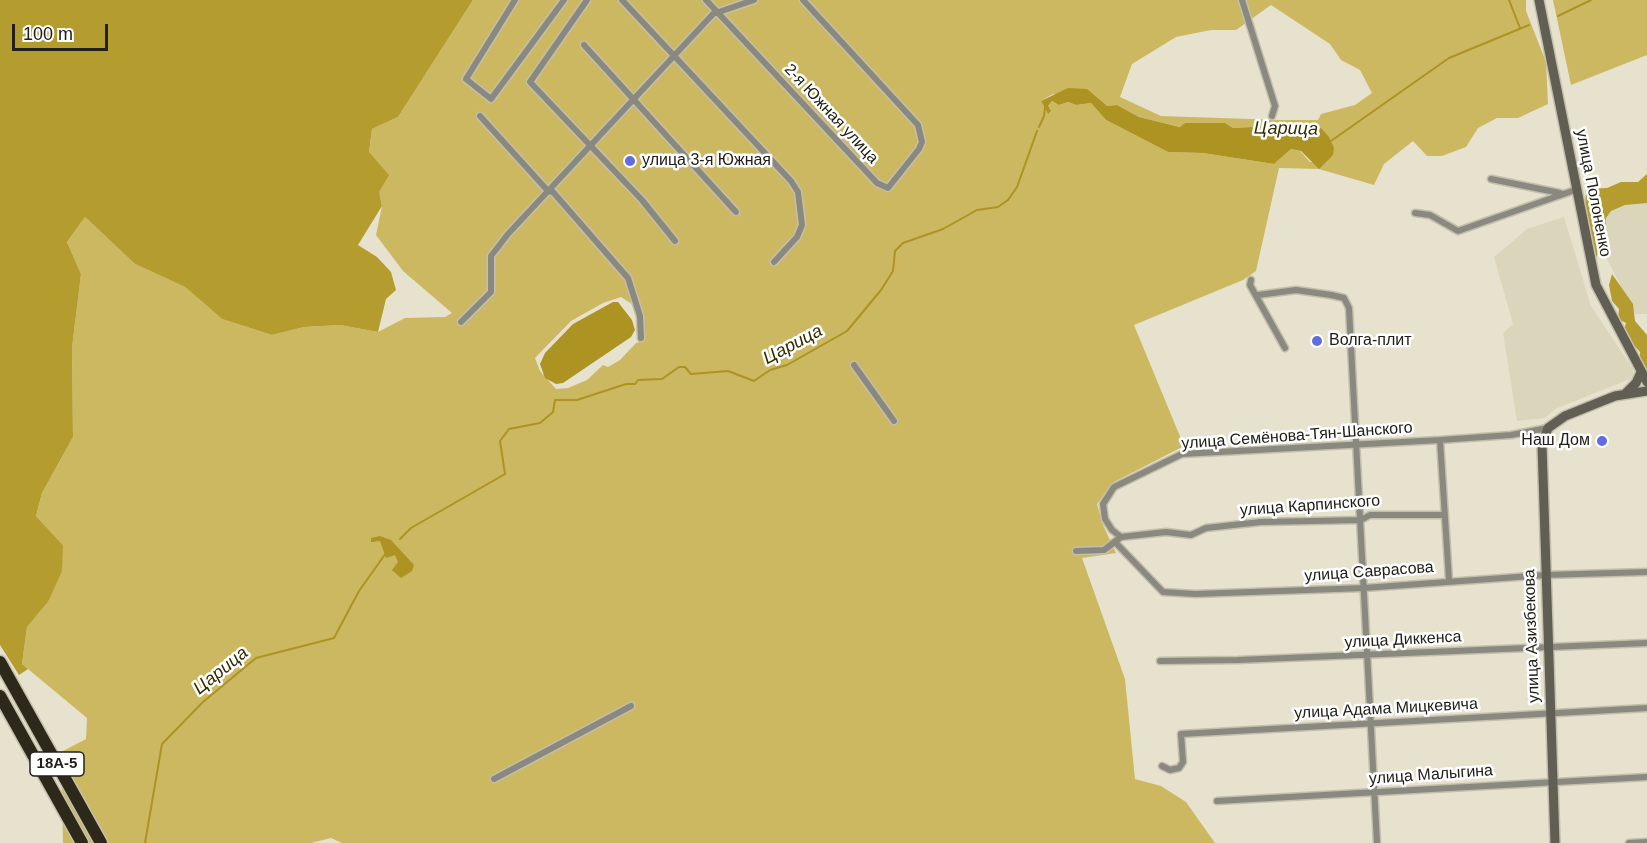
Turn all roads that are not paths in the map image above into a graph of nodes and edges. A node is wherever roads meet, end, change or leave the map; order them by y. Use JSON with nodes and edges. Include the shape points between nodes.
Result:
{"nodes":[{"id":1,"x":515,"y":0,"type":"edge"},
{"id":2,"x":564,"y":0,"type":"edge"},
{"id":3,"x":587,"y":0,"type":"edge"},
{"id":4,"x":622,"y":0,"type":"edge"},
{"id":5,"x":706,"y":0,"type":"edge"},
{"id":6,"x":754,"y":0,"type":"edge"},
{"id":7,"x":803,"y":0,"type":"edge"},
{"id":8,"x":1242,"y":0,"type":"edge"},
{"id":9,"x":1539,"y":0,"type":"edge"},
{"id":10,"x":717,"y":13,"type":"junction"},
{"id":11,"x":584,"y":45,"type":"dead end"},
{"id":12,"x":674,"y":56,"type":"junction"},
{"id":13,"x":633,"y":100,"type":"junction"},
{"id":14,"x":480,"y":116,"type":"dead end"},
{"id":15,"x":1272,"y":116,"type":"dead end"},
{"id":16,"x":590,"y":146,"type":"junction"},
{"id":17,"x":1491,"y":179,"type":"dead end"},
{"id":18,"x":1575,"y":190,"type":"junction"},
{"id":19,"x":548,"y":191,"type":"junction"},
{"id":20,"x":1561,"y":193,"type":"junction"},
{"id":21,"x":736,"y":212,"type":"dead end"},
{"id":22,"x":1414,"y":213,"type":"dead end"},
{"id":23,"x":675,"y":241,"type":"dead end"},
{"id":24,"x":774,"y":262,"type":"dead end"},
{"id":25,"x":1251,"y":280,"type":"dead end"},
{"id":26,"x":1258,"y":296,"type":"junction"},
{"id":27,"x":461,"y":322,"type":"dead end"},
{"id":28,"x":641,"y":338,"type":"dead end"},
{"id":29,"x":1285,"y":348,"type":"dead end"},
{"id":30,"x":854,"y":365,"type":"dead end"},
{"id":31,"x":1641,"y":372,"type":"junction"},
{"id":32,"x":1647,"y":382,"type":"edge"},
{"id":33,"x":1647,"y":391,"type":"edge"},
{"id":34,"x":1626,"y":393,"type":"junction"},
{"id":35,"x":894,"y":421,"type":"dead end"},
{"id":36,"x":1548,"y":428,"type":"junction"},
{"id":37,"x":1440,"y":440,"type":"junction"},
{"id":38,"x":1357,"y":444,"type":"junction"},
{"id":39,"x":1444,"y":515,"type":"junction"},
{"id":40,"x":1361,"y":519,"type":"junction"},
{"id":41,"x":1121,"y":537,"type":"junction"},
{"id":42,"x":1115,"y":542,"type":"junction"},
{"id":43,"x":1076,"y":551,"type":"dead end"},
{"id":44,"x":1647,"y":572,"type":"edge"},
{"id":45,"x":1545,"y":574,"type":"junction"},
{"id":46,"x":1449,"y":580,"type":"junction"},
{"id":47,"x":1364,"y":588,"type":"junction"},
{"id":48,"x":1647,"y":643,"type":"edge"},
{"id":49,"x":1548,"y":646,"type":"junction"},
{"id":50,"x":1368,"y":655,"type":"junction"},
{"id":51,"x":1160,"y":661,"type":"dead end"},
{"id":52,"x":0,"y":662,"type":"edge"},
{"id":53,"x":0,"y":696,"type":"edge"},
{"id":54,"x":631,"y":706,"type":"dead end"},
{"id":55,"x":1647,"y":708,"type":"edge"},
{"id":56,"x":1550,"y":713,"type":"junction"},
{"id":57,"x":1370,"y":723,"type":"junction"},
{"id":58,"x":1162,"y":766,"type":"dead end"},
{"id":59,"x":1647,"y":777,"type":"edge"},
{"id":60,"x":494,"y":779,"type":"dead end"},
{"id":61,"x":1553,"y":781,"type":"junction"},
{"id":62,"x":1373,"y":792,"type":"junction"},
{"id":63,"x":1217,"y":801,"type":"dead end"},
{"id":64,"x":1647,"y":842,"type":"edge"},
{"id":65,"x":82,"y":843,"type":"edge"},
{"id":66,"x":101,"y":843,"type":"edge"},
{"id":67,"x":1377,"y":843,"type":"edge"},
{"id":68,"x":1556,"y":843,"type":"edge"},
{"id":69,"x":1629,"y":843,"type":"edge"}],
"edges":[{"from":1,"to":2,"type":"street","via":[[466,79],[491,99]]},
{"from":3,"to":16,"type":"street","via":[[530,82]]},
{"from":4,"to":12,"type":"street"},
{"from":5,"to":10,"type":"street"},
{"from":6,"to":10,"type":"street"},
{"from":7,"to":10,"type":"street","name":"2-я Южная улица","via":[[918,125],[922,142],[888,188],[882,187]]},
{"from":8,"to":15,"type":"street","via":[[1275,106]]},
{"from":9,"to":18,"type":"main road","name":"улица Полоненко"},
{"from":10,"to":12,"type":"street"},
{"from":11,"to":13,"type":"street"},
{"from":12,"to":13,"type":"street"},
{"from":12,"to":24,"type":"street","via":[[798,192],[802,225],[797,237]]},
{"from":13,"to":16,"type":"street"},
{"from":13,"to":21,"type":"street"},
{"from":14,"to":19,"type":"street"},
{"from":16,"to":19,"type":"street"},
{"from":16,"to":23,"type":"street"},
{"from":17,"to":20,"type":"street"},
{"from":18,"to":20,"type":"street"},
{"from":18,"to":31,"type":"main road","name":"улица Полоненко","via":[[1596,285]]},
{"from":19,"to":27,"type":"street","via":[[499,243],[491,256],[491,292]]},
{"from":19,"to":28,"type":"street","via":[[553,192],[628,278],[640,316]]},
{"from":20,"to":22,"type":"street","via":[[1458,231],[1430,215]]},
{"from":25,"to":26,"type":"street"},
{"from":26,"to":29,"type":"street"},
{"from":26,"to":38,"type":"street","via":[[1296,290],[1344,298],[1349,308]]},
{"from":30,"to":35,"type":"street"},
{"from":31,"to":32,"type":"main road","name":"улица Полоненко"},
{"from":31,"to":34,"type":"main road"},
{"from":33,"to":34,"type":"main road"},
{"from":34,"to":36,"type":"main road","via":[[1579,409]]},
{"from":36,"to":37,"type":"street","name":"улица Семёнова-Тян-Шанского"},
{"from":36,"to":45,"type":"main road","name":"улица Азизбекова","via":[[1541,459]]},
{"from":37,"to":38,"type":"street","name":"улица Семёнова-Тян-Шанского"},
{"from":37,"to":39,"type":"street"},
{"from":38,"to":40,"type":"street"},
{"from":38,"to":41,"type":"street","name":"улица Семёнова-Тян-Шанского","via":[[1182,454],[1114,487],[1103,504],[1105,519]]},
{"from":39,"to":40,"type":"street","name":"улица Карпинского","via":[[1370,515]]},
{"from":39,"to":46,"type":"street"},
{"from":40,"to":41,"type":"street","name":"улица Карпинского","via":[[1262,522],[1206,528],[1191,535],[1166,532]]},
{"from":40,"to":47,"type":"street"},
{"from":41,"to":42,"type":"street"},
{"from":42,"to":43,"type":"street","via":[[1104,550]]},
{"from":42,"to":47,"type":"street","name":"улица Саврасова","via":[[1163,591],[1195,594]]},
{"from":44,"to":45,"type":"street","name":"улица Саврасова"},
{"from":45,"to":46,"type":"street","name":"улица Саврасова"},
{"from":45,"to":49,"type":"main road","name":"улица Азизбекова"},
{"from":46,"to":47,"type":"street","name":"улица Саврасова"},
{"from":47,"to":50,"type":"street"},
{"from":48,"to":49,"type":"street","name":"улица Диккенса"},
{"from":49,"to":50,"type":"street","name":"улица Диккенса"},
{"from":49,"to":56,"type":"main road","name":"улица Азизбекова"},
{"from":50,"to":51,"type":"street","name":"улица Диккенса"},
{"from":50,"to":57,"type":"street"},
{"from":52,"to":66,"type":"highway","number":"18А-5"},
{"from":53,"to":65,"type":"highway","number":"18А-5"},
{"from":54,"to":60,"type":"street"},
{"from":55,"to":56,"type":"street","name":"улица Адама Мицкевича"},
{"from":56,"to":57,"type":"street","name":"улица Адама Мицкевича"},
{"from":56,"to":61,"type":"main road","name":"улица Азизбекова"},
{"from":57,"to":58,"type":"street","name":"улица Адама Мицкевича","via":[[1181,734],[1183,762],[1170,771]]},
{"from":57,"to":62,"type":"street"},
{"from":59,"to":61,"type":"street","name":"улица Малыгина"},
{"from":61,"to":62,"type":"street","name":"улица Малыгина"},
{"from":61,"to":68,"type":"main road","name":"улица Азизбекова"},
{"from":62,"to":63,"type":"street","name":"улица Малыгина"},
{"from":62,"to":67,"type":"street"},
{"from":64,"to":69,"type":"street"}]}
